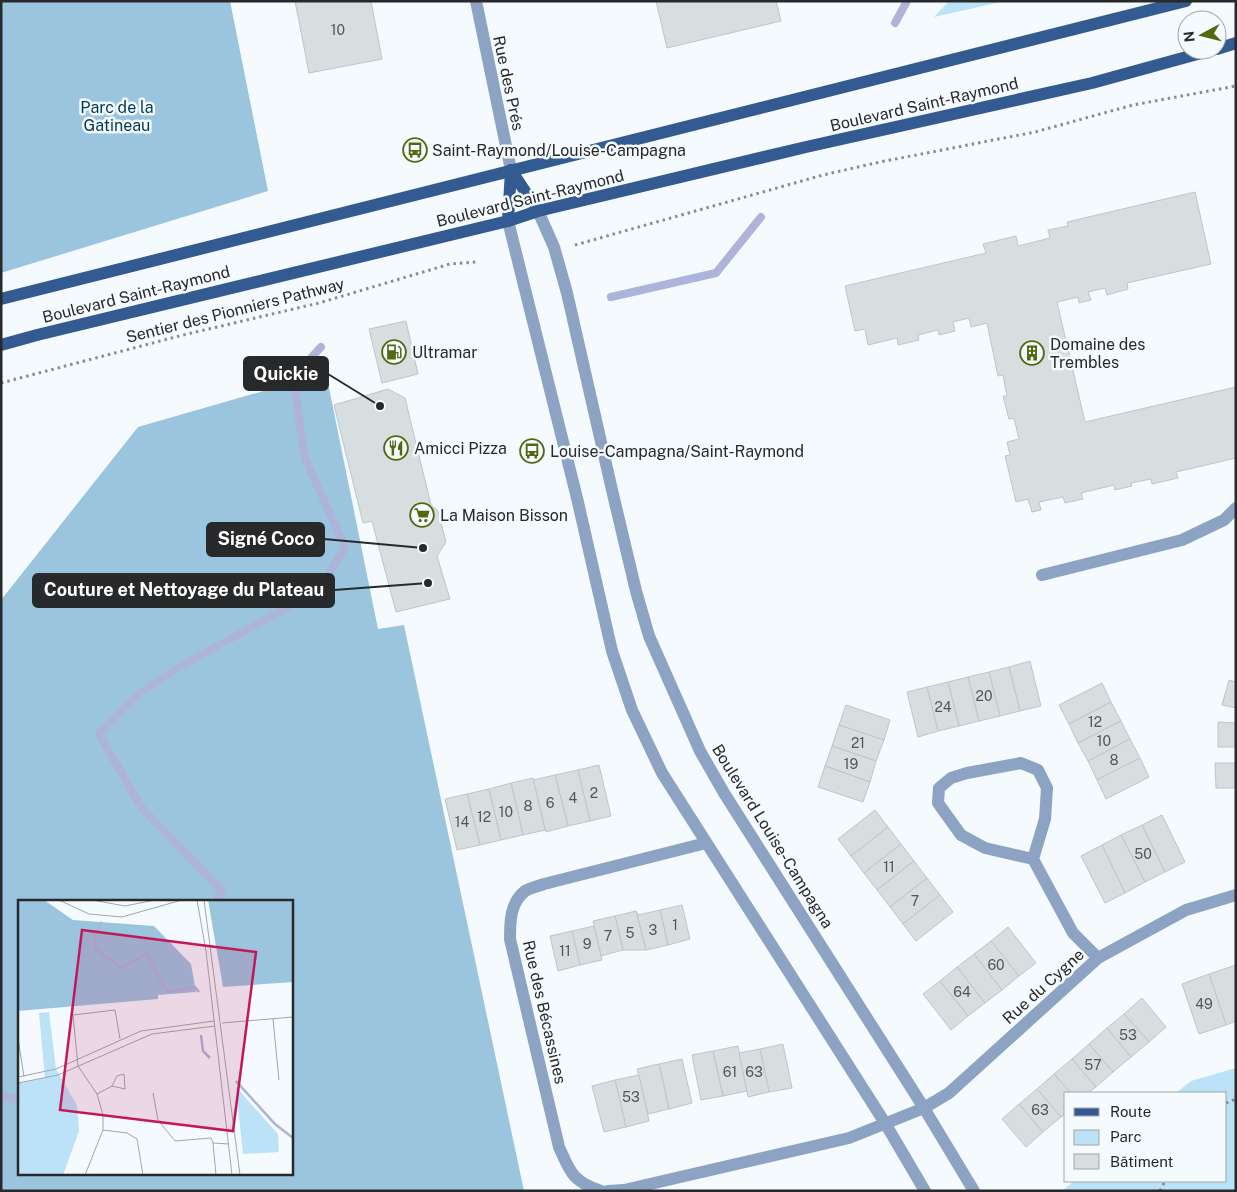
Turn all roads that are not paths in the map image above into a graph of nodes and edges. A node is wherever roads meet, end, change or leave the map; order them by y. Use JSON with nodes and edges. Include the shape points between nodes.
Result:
{"nodes":[{"id":1,"x":476,"y":1,"type":"edge"},
{"id":2,"x":1186,"y":1,"type":"edge"},
{"id":3,"x":1177,"y":60,"type":"edge"},
{"id":4,"x":511,"y":170,"type":"junction"},
{"id":5,"x":538,"y":211,"type":"junction"},
{"id":6,"x":508,"y":221,"type":"junction"},
{"id":7,"x":1,"y":299,"type":"edge"},
{"id":8,"x":1,"y":345,"type":"edge"},
{"id":9,"x":1236,"y":508,"type":"edge"},
{"id":10,"x":1042,"y":575,"type":"dead end"},
{"id":11,"x":706,"y":843,"type":"junction"},
{"id":12,"x":1034,"y":859,"type":"junction"},
{"id":13,"x":1236,"y":895,"type":"edge"},
{"id":14,"x":1098,"y":958,"type":"junction"},
{"id":15,"x":924,"y":1108,"type":"junction"},
{"id":16,"x":885,"y":1123,"type":"junction"},
{"id":17,"x":601,"y":1191,"type":"edge"},
{"id":18,"x":608,"y":1191,"type":"edge"},
{"id":19,"x":925,"y":1191,"type":"edge"},
{"id":20,"x":974,"y":1191,"type":"edge"}],
"edges":[{"from":1,"to":4,"type":"street","name":"Rue des Prés"},
{"from":2,"to":4,"type":"main road","name":"Boulevard Saint-Raymond"},
{"from":3,"to":5,"type":"main road","name":"Boulevard Saint-Raymond","via":[[1092,83]]},
{"from":4,"to":5,"type":"main road"},
{"from":4,"to":6,"type":"main road"},
{"from":4,"to":7,"type":"main road","name":"Boulevard Saint-Raymond"},
{"from":5,"to":6,"type":"main road","name":"Boulevard Saint-Raymond"},
{"from":5,"to":15,"type":"street","name":"Boulevard Louise-Campagna","via":[[554,247],[567,293],[649,636],[700,752]]},
{"from":6,"to":8,"type":"main road","name":"Boulevard Saint-Raymond"},
{"from":6,"to":11,"type":"street","via":[[612,651],[644,739]]},
{"from":9,"to":10,"type":"street","via":[[1224,520],[1182,540]]},
{"from":11,"to":16,"type":"street"},
{"from":11,"to":17,"type":"street","name":"Rue des Bécassines","via":[[544,884],[526,891],[514,906],[510,939],[559,1147],[569,1169],[583,1185]]},
{"from":12,"to":12,"type":"street","via":[[1045,819],[1047,788],[1038,770],[1021,763],[1003,766],[951,778],[940,788],[938,803],[961,835],[985,848]]},
{"from":12,"to":14,"type":"street","via":[[1073,933]]},
{"from":13,"to":14,"type":"street","name":"Rue du Cygne","via":[[1186,910]]},
{"from":14,"to":15,"type":"street","name":"Rue du Cygne","via":[[949,1093]]},
{"from":15,"to":16,"type":"street","name":"Rue du Cygne"},
{"from":15,"to":20,"type":"street","name":"Boulevard Louise-Campagna"},
{"from":16,"to":18,"type":"street","via":[[849,1138]]},
{"from":16,"to":19,"type":"street"}]}
